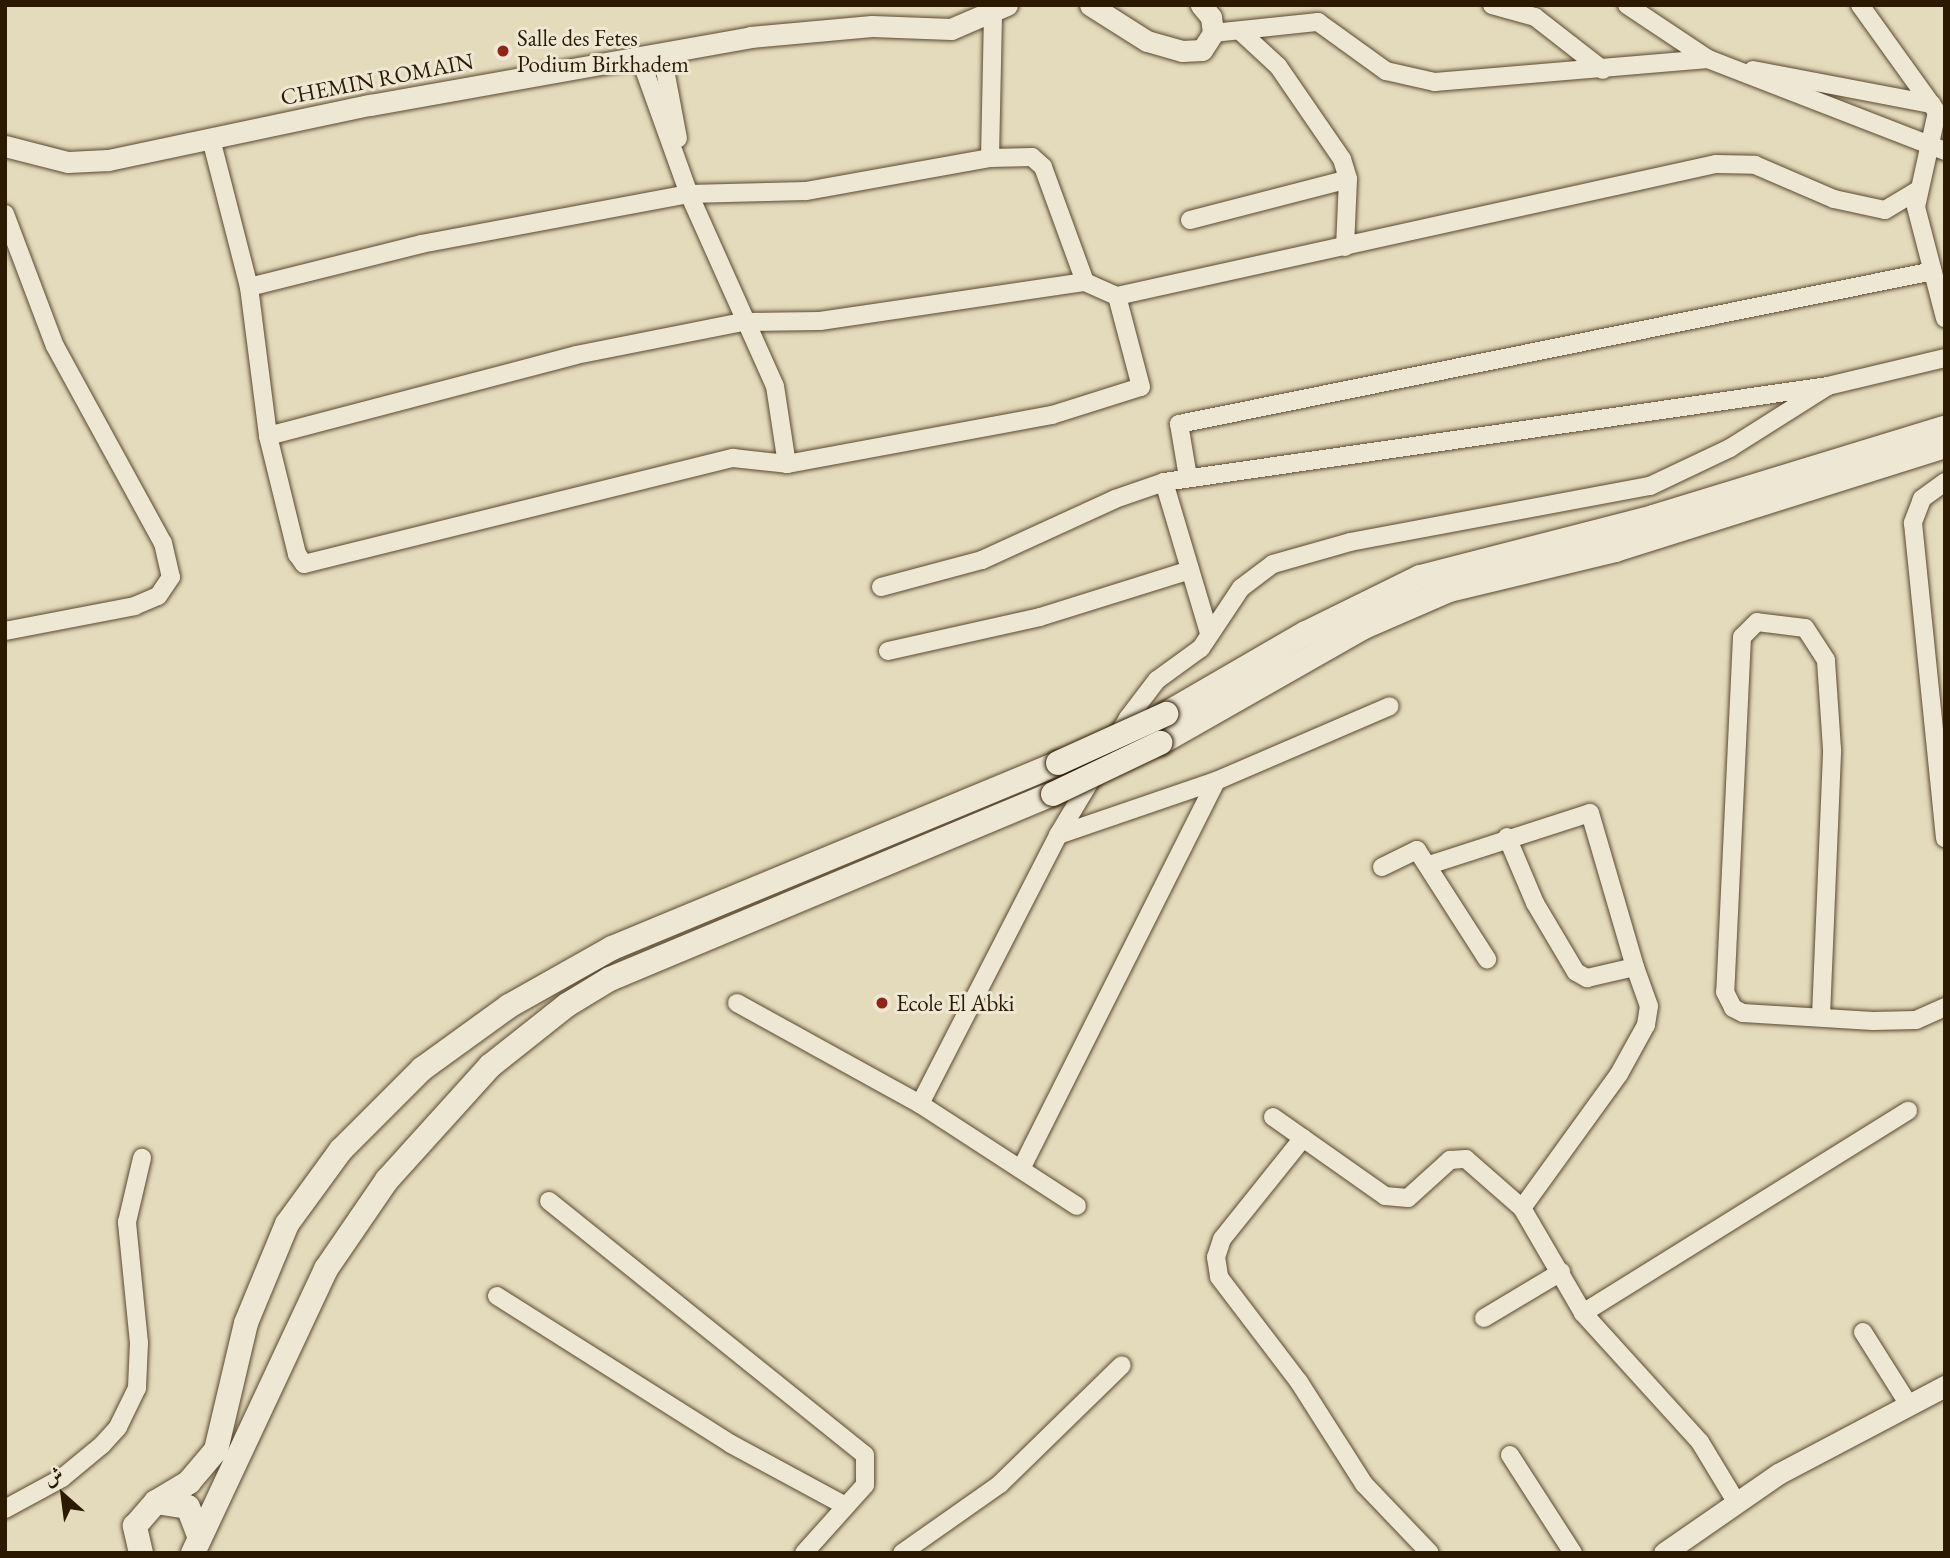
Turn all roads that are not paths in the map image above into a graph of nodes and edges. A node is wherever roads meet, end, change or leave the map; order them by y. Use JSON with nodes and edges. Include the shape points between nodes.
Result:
{"nodes":[{"id":1,"x":1090,"y":5,"type":"edge"},
{"id":2,"x":1201,"y":5,"type":"edge"},
{"id":3,"x":1492,"y":5,"type":"edge"},
{"id":4,"x":1627,"y":5,"type":"edge"},
{"id":5,"x":1860,"y":5,"type":"edge"},
{"id":6,"x":1000,"y":10,"type":"edge"},
{"id":7,"x":1241,"y":32,"type":"junction"},
{"id":8,"x":1213,"y":33,"type":"junction"},
{"id":9,"x":662,"y":54,"type":"junction"},
{"id":10,"x":640,"y":58,"type":"junction"},
{"id":11,"x":1716,"y":63,"type":"junction"},
{"id":12,"x":1603,"y":70,"type":"junction"},
{"id":13,"x":1932,"y":104,"type":"junction"},
{"id":14,"x":211,"y":139,"type":"junction"},
{"id":15,"x":5,"y":146,"type":"edge"},
{"id":16,"x":1937,"y":150,"type":"edge"},
{"id":17,"x":990,"y":158,"type":"junction"},
{"id":18,"x":1348,"y":179,"type":"junction"},
{"id":19,"x":1917,"y":191,"type":"junction"},
{"id":20,"x":689,"y":194,"type":"junction"},
{"id":21,"x":5,"y":214,"type":"edge"},
{"id":22,"x":1190,"y":220,"type":"dead end"},
{"id":23,"x":1345,"y":247,"type":"junction"},
{"id":24,"x":1933,"y":271,"type":"junction"},
{"id":25,"x":1085,"y":282,"type":"junction"},
{"id":26,"x":249,"y":287,"type":"junction"},
{"id":27,"x":1117,"y":296,"type":"junction"},
{"id":28,"x":1945,"y":318,"type":"edge"},
{"id":29,"x":742,"y":322,"type":"junction"},
{"id":30,"x":1945,"y":358,"type":"edge"},
{"id":31,"x":1828,"y":386,"type":"junction"},
{"id":32,"x":1945,"y":428,"type":"edge"},
{"id":33,"x":268,"y":436,"type":"junction"},
{"id":34,"x":1945,"y":446,"type":"edge"},
{"id":35,"x":787,"y":464,"type":"junction"},
{"id":36,"x":1188,"y":477,"type":"junction"},
{"id":37,"x":1164,"y":482,"type":"junction"},
{"id":38,"x":1945,"y":482,"type":"edge"},
{"id":39,"x":1190,"y":570,"type":"junction"},
{"id":40,"x":881,"y":587,"type":"dead end"},
{"id":41,"x":5,"y":631,"type":"edge"},
{"id":42,"x":1209,"y":633,"type":"junction"},
{"id":43,"x":888,"y":650,"type":"dead end"},
{"id":44,"x":1390,"y":706,"type":"dead end"},
{"id":45,"x":1216,"y":781,"type":"junction"},
{"id":46,"x":1058,"y":835,"type":"junction"},
{"id":47,"x":1507,"y":837,"type":"junction"},
{"id":48,"x":1945,"y":838,"type":"edge"},
{"id":49,"x":1429,"y":865,"type":"junction"},
{"id":50,"x":1382,"y":867,"type":"dead end"},
{"id":51,"x":1487,"y":959,"type":"dead end"},
{"id":52,"x":1635,"y":967,"type":"junction"},
{"id":53,"x":737,"y":1003,"type":"dead end"},
{"id":54,"x":1945,"y":1007,"type":"edge"},
{"id":55,"x":1821,"y":1016,"type":"junction"},
{"id":56,"x":920,"y":1104,"type":"junction"},
{"id":57,"x":1908,"y":1111,"type":"dead end"},
{"id":58,"x":1273,"y":1117,"type":"dead end"},
{"id":59,"x":1303,"y":1138,"type":"junction"},
{"id":60,"x":142,"y":1158,"type":"dead end"},
{"id":61,"x":1021,"y":1169,"type":"junction"},
{"id":62,"x":549,"y":1201,"type":"dead end"},
{"id":63,"x":1077,"y":1206,"type":"dead end"},
{"id":64,"x":1522,"y":1208,"type":"junction"},
{"id":65,"x":1561,"y":1272,"type":"junction"},
{"id":66,"x":497,"y":1296,"type":"dead end"},
{"id":67,"x":1583,"y":1313,"type":"junction"},
{"id":68,"x":1484,"y":1318,"type":"dead end"},
{"id":69,"x":1863,"y":1332,"type":"dead end"},
{"id":70,"x":1122,"y":1365,"type":"dead end"},
{"id":71,"x":1945,"y":1386,"type":"edge"},
{"id":72,"x":1909,"y":1405,"type":"junction"},
{"id":73,"x":1510,"y":1455,"type":"dead end"},
{"id":74,"x":156,"y":1502,"type":"junction"},
{"id":75,"x":1737,"y":1503,"type":"junction"},
{"id":76,"x":844,"y":1505,"type":"junction"},
{"id":77,"x":5,"y":1509,"type":"edge"},
{"id":78,"x":135,"y":1526,"type":"junction"},
{"id":79,"x":200,"y":1546,"type":"edge"},
{"id":80,"x":120,"y":1553,"type":"edge"},
{"id":81,"x":141,"y":1553,"type":"edge"},
{"id":82,"x":804,"y":1553,"type":"edge"},
{"id":83,"x":902,"y":1553,"type":"edge"},
{"id":84,"x":1430,"y":1553,"type":"edge"},
{"id":85,"x":1573,"y":1553,"type":"edge"},
{"id":86,"x":1664,"y":1553,"type":"edge"}],
"edges":[{"from":1,"to":8,"type":"street","via":[[1147,41],[1182,51],[1202,50]]},
{"from":2,"to":8,"type":"street","via":[[1211,17]]},
{"from":3,"to":12,"type":"street","via":[[1535,17]]},
{"from":4,"to":11,"type":"street"},
{"from":5,"to":13,"type":"street"},
{"from":6,"to":9,"type":"street","name":"CHEMIN ROMAIN","via":[[951,29],[818,29]]},
{"from":6,"to":17,"type":"street"},
{"from":7,"to":8,"type":"street"},
{"from":7,"to":12,"type":"street","via":[[1318,22],[1386,71],[1435,82]]},
{"from":7,"to":18,"type":"street","via":[[1308,104],[1342,159]]},
{"from":9,"to":10,"type":"street","name":"CHEMIN ROMAIN"},
{"from":9,"to":20,"type":"street"},
{"from":10,"to":14,"type":"street","name":"CHEMIN ROMAIN"},
{"from":10,"to":20,"type":"street"},
{"from":11,"to":12,"type":"street"},
{"from":11,"to":13,"type":"street"},
{"from":11,"to":16,"type":"street"},
{"from":13,"to":16,"type":"street","via":[[1938,120]]},
{"from":14,"to":15,"type":"street","name":"CHEMIN ROMAIN","via":[[108,160],[68,162]]},
{"from":14,"to":26,"type":"street"},
{"from":16,"to":19,"type":"street"},
{"from":17,"to":20,"type":"street","via":[[806,191]]},
{"from":17,"to":25,"type":"street","via":[[1032,157],[1043,167]]},
{"from":18,"to":22,"type":"street"},
{"from":18,"to":23,"type":"street"},
{"from":19,"to":23,"type":"street","via":[[1885,210],[1834,199],[1755,165],[1716,164]]},
{"from":19,"to":24,"type":"street"},
{"from":20,"to":26,"type":"street","via":[[421,244]]},
{"from":20,"to":29,"type":"street"},
{"from":21,"to":41,"type":"street","via":[[55,346],[163,543],[171,577],[158,596],[135,607]]},
{"from":23,"to":27,"type":"street"},
{"from":24,"to":28,"type":"street"},
{"from":24,"to":36,"type":"street","via":[[1179,424]]},
{"from":25,"to":27,"type":"street"},
{"from":25,"to":29,"type":"street","via":[[820,321]]},
{"from":26,"to":33,"type":"street"},
{"from":27,"to":35,"type":"street","via":[[1141,387],[1052,415]]},
{"from":29,"to":33,"type":"street","via":[[576,355]]},
{"from":29,"to":35,"type":"street","via":[[775,386]]},
{"from":30,"to":31,"type":"street"},
{"from":31,"to":36,"type":"street"},
{"from":31,"to":42,"type":"street","via":[[1730,448],[1650,486],[1350,542],[1273,564],[1241,588]]},
{"from":32,"to":74,"type":"main road","bridge":true,"via":[[1653,517],[1420,577],[1306,633],[1166,714],[612,948],[509,1006],[422,1069],[341,1150],[287,1224],[246,1322],[216,1450],[189,1482]]},
{"from":33,"to":35,"type":"street","via":[[297,554],[304,564],[315,565],[733,458]]},
{"from":34,"to":79,"type":"main road","bridge":true,"via":[[1615,550],[1449,590],[1364,627],[1160,743],[1053,794],[610,979],[567,1004],[490,1066],[387,1180],[326,1269]]},
{"from":36,"to":37,"type":"street"},
{"from":37,"to":39,"type":"street"},
{"from":37,"to":40,"type":"street","via":[[1115,499],[982,560]]},
{"from":38,"to":48,"type":"street","via":[[1922,499],[1913,523]]},
{"from":39,"to":42,"type":"street"},
{"from":39,"to":43,"type":"street","via":[[1040,617]]},
{"from":42,"to":46,"type":"street","via":[[1201,648],[1157,680],[1135,709]]},
{"from":44,"to":45,"type":"street"},
{"from":45,"to":46,"type":"street"},
{"from":45,"to":61,"type":"street"},
{"from":46,"to":56,"type":"street"},
{"from":47,"to":49,"type":"street"},
{"from":47,"to":52,"type":"street","via":[[1535,903],[1576,972],[1587,978]]},
{"from":47,"to":52,"type":"street","via":[[1590,813]]},
{"from":49,"to":50,"type":"street","via":[[1418,850]]},
{"from":49,"to":51,"type":"street"},
{"from":52,"to":64,"type":"street","via":[[1649,1006],[1646,1025],[1619,1074]]},
{"from":53,"to":56,"type":"street"},
{"from":54,"to":55,"type":"street","via":[[1916,1020]]},
{"from":55,"to":55,"type":"street","via":[[1832,749],[1826,660],[1805,628],[1757,622],[1742,637],[1726,992],[1733,1008],[1744,1013]]},
{"from":56,"to":61,"type":"street"},
{"from":57,"to":67,"type":"street"},
{"from":58,"to":59,"type":"street"},
{"from":59,"to":64,"type":"street","via":[[1385,1196],[1408,1198],[1457,1157],[1466,1159]]},
{"from":59,"to":84,"type":"street","via":[[1222,1239],[1216,1257],[1219,1277],[1298,1382],[1364,1484]]},
{"from":60,"to":77,"type":"street","via":[[127,1222],[139,1343],[136,1388],[118,1427],[102,1445],[62,1478]]},
{"from":61,"to":63,"type":"street"},
{"from":62,"to":76,"type":"street","via":[[865,1455],[865,1485]]},
{"from":64,"to":65,"type":"street"},
{"from":65,"to":67,"type":"street"},
{"from":65,"to":68,"type":"street"},
{"from":66,"to":76,"type":"street","via":[[731,1444]]},
{"from":67,"to":75,"type":"street","via":[[1700,1441]]},
{"from":69,"to":72,"type":"street"},
{"from":70,"to":83,"type":"street","via":[[1000,1484]]},
{"from":71,"to":72,"type":"street"},
{"from":72,"to":75,"type":"street","via":[[1793,1466]]},
{"from":73,"to":85,"type":"street"},
{"from":74,"to":78,"type":"main road"},
{"from":74,"to":79,"type":"main road","via":[[188,1507]]},
{"from":75,"to":86,"type":"street"},
{"from":76,"to":82,"type":"street"},
{"from":78,"to":80,"type":"main road"},
{"from":78,"to":81,"type":"main road"}]}
